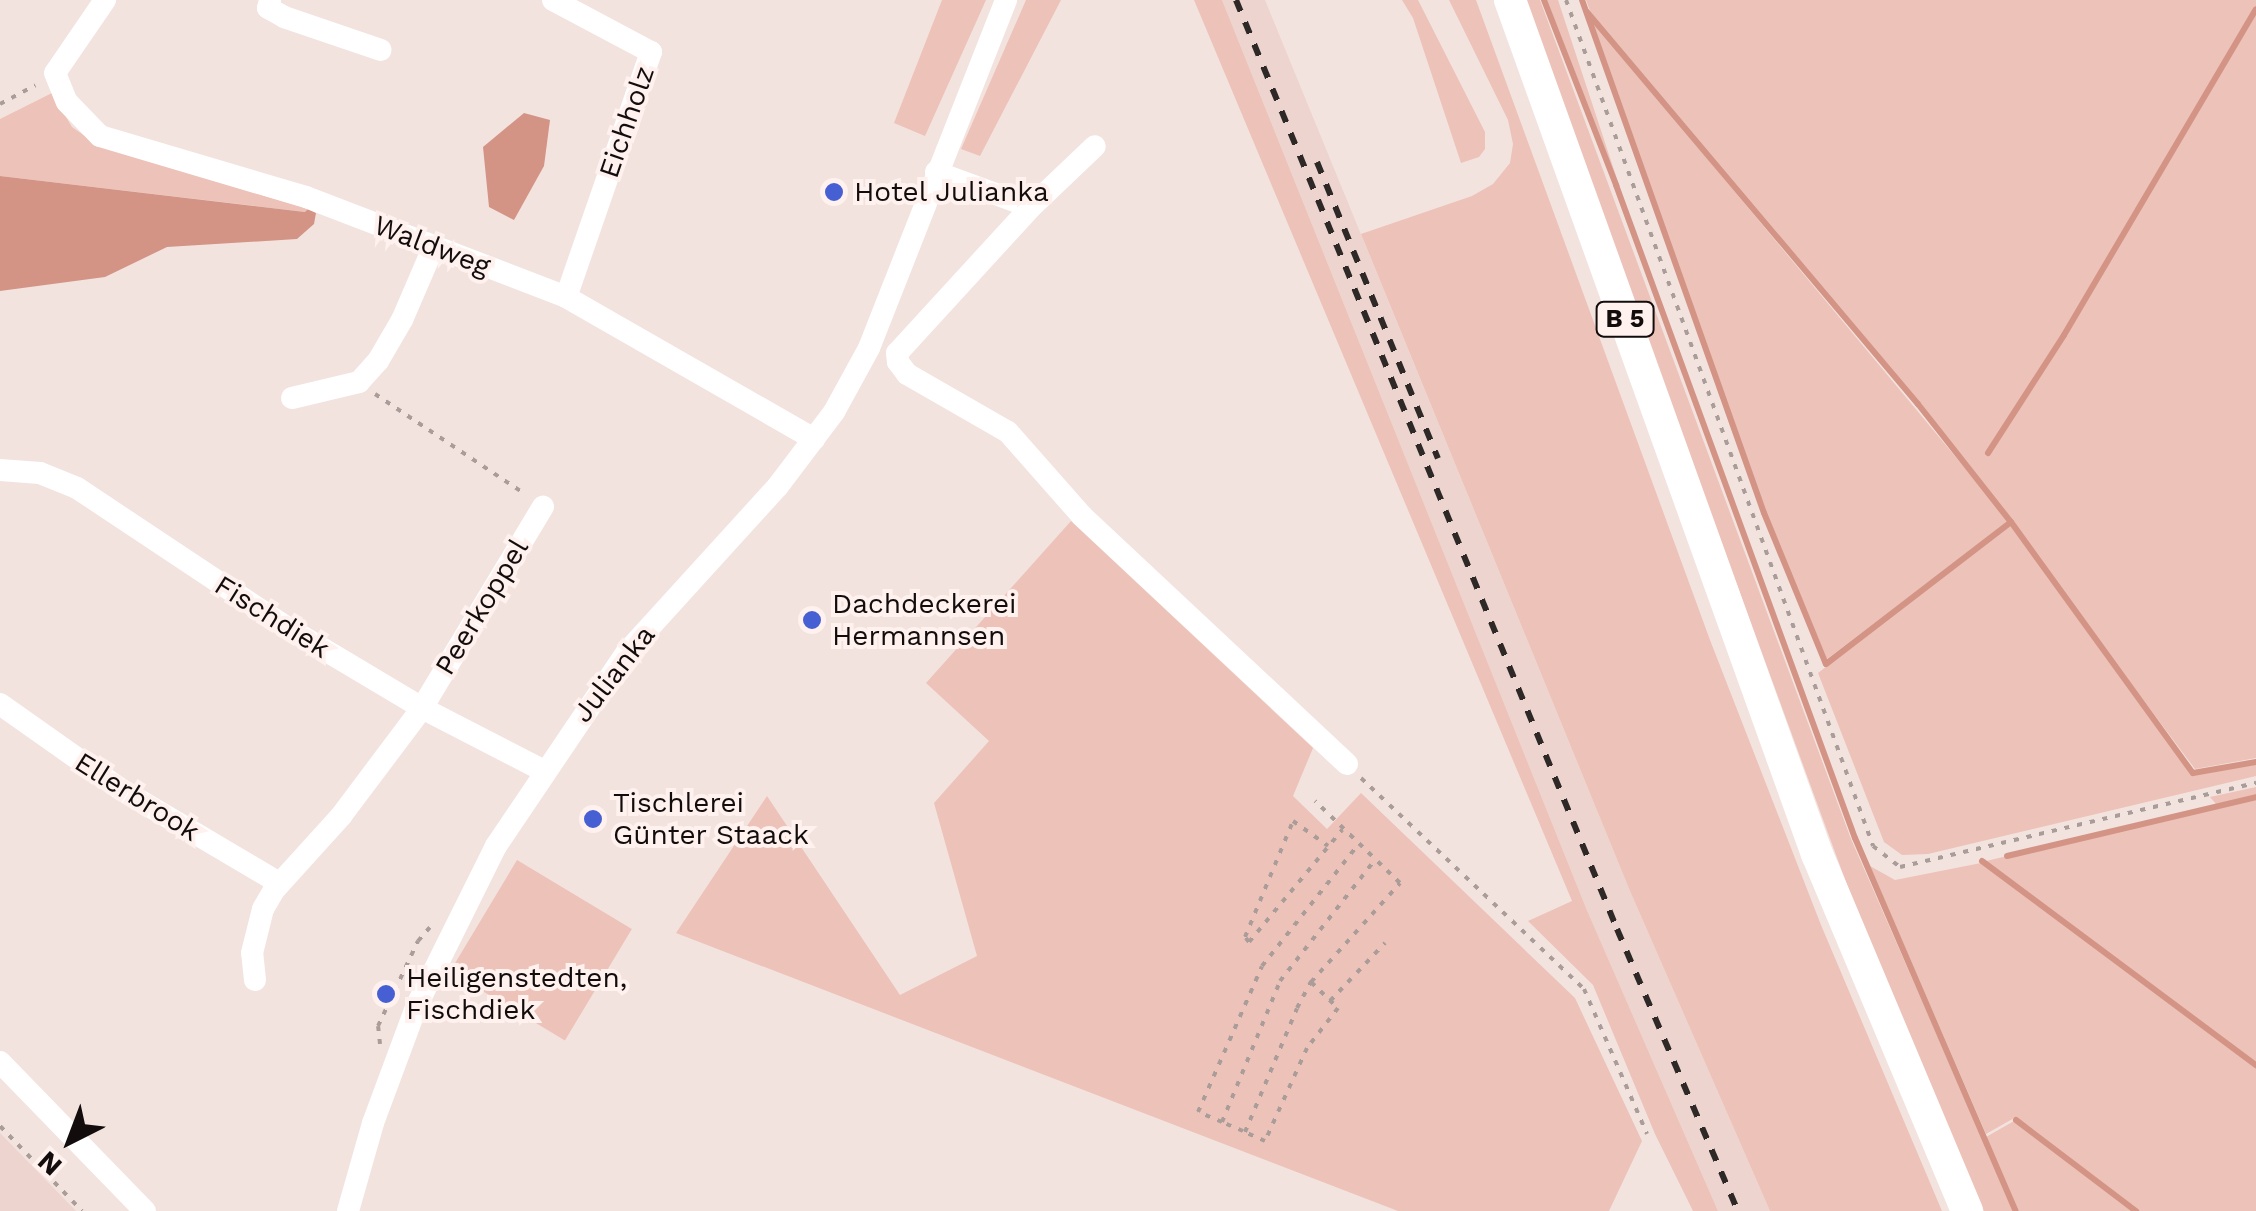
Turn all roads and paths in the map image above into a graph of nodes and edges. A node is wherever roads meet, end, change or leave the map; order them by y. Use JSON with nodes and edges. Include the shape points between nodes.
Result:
{"nodes":[{"id":1,"x":105,"y":0,"type":"edge"},
{"id":2,"x":270,"y":0,"type":"edge"},
{"id":3,"x":553,"y":0,"type":"edge"},
{"id":4,"x":1006,"y":0,"type":"edge"},
{"id":5,"x":1510,"y":0,"type":"edge"},
{"id":6,"x":1566,"y":0,"type":"edge"},
{"id":7,"x":381,"y":50,"type":"dead end"},
{"id":8,"x":55,"y":73,"type":"junction"},
{"id":9,"x":0,"y":104,"type":"edge"},
{"id":10,"x":1095,"y":146,"type":"dead end"},
{"id":11,"x":936,"y":172,"type":"junction"},
{"id":12,"x":1032,"y":206,"type":"junction"},
{"id":13,"x":434,"y":248,"type":"junction"},
{"id":14,"x":566,"y":297,"type":"junction"},
{"id":15,"x":359,"y":382,"type":"junction"},
{"id":16,"x":292,"y":398,"type":"dead end"},
{"id":17,"x":814,"y":439,"type":"junction"},
{"id":18,"x":0,"y":470,"type":"edge"},
{"id":19,"x":543,"y":506,"type":"joint"},
{"id":20,"x":0,"y":704,"type":"edge"},
{"id":21,"x":422,"y":708,"type":"junction"},
{"id":22,"x":1347,"y":764,"type":"joint"},
{"id":23,"x":544,"y":771,"type":"junction"},
{"id":24,"x":2256,"y":783,"type":"edge"},
{"id":25,"x":1315,"y":802,"type":"dead end"},
{"id":26,"x":1342,"y":829,"type":"junction"},
{"id":27,"x":1359,"y":844,"type":"junction"},
{"id":28,"x":1328,"y":846,"type":"junction"},
{"id":29,"x":1376,"y":860,"type":"junction"},
{"id":30,"x":279,"y":883,"type":"junction"},
{"id":31,"x":1385,"y":943,"type":"dead end"},
{"id":32,"x":255,"y":980,"type":"dead end"},
{"id":33,"x":1311,"y":982,"type":"junction"},
{"id":34,"x":1330,"y":1001,"type":"junction"},
{"id":35,"x":0,"y":1062,"type":"edge"},
{"id":36,"x":1222,"y":1122,"type":"junction"},
{"id":37,"x":0,"y":1126,"type":"edge"},
{"id":38,"x":1245,"y":1132,"type":"junction"},
{"id":39,"x":1647,"y":1134,"type":"dead end"},
{"id":40,"x":82,"y":1211,"type":"edge"},
{"id":41,"x":144,"y":1211,"type":"edge"},
{"id":42,"x":348,"y":1211,"type":"edge"},
{"id":43,"x":1967,"y":1211,"type":"edge"}],
"edges":[{"from":1,"to":8,"type":"street"},
{"from":2,"to":7,"type":"street","via":[[268,8],[284,18]]},
{"from":3,"to":14,"type":"street","name":"Eichholz","via":[[651,52]]},
{"from":4,"to":11,"type":"street","name":"Julianka"},
{"from":5,"to":43,"type":"highway","number":"B 5","via":[[1770,732]]},
{"from":6,"to":24,"type":"path","via":[[1873,846],[1900,866]]},
{"from":8,"to":9,"type":"path"},
{"from":8,"to":13,"type":"street","name":"Waldweg","via":[[68,102],[100,136],[290,192]]},
{"from":10,"to":12,"type":"street"},
{"from":11,"to":12,"type":"street"},
{"from":11,"to":17,"type":"street","name":"Julianka","via":[[869,348]]},
{"from":12,"to":22,"type":"street","via":[[897,353],[898,362],[907,374],[1008,432],[1082,516]]},
{"from":13,"to":14,"type":"street","name":"Waldweg"},
{"from":13,"to":15,"type":"street","via":[[402,320]]},
{"from":14,"to":17,"type":"street","name":"Waldweg"},
{"from":15,"to":16,"type":"street"},
{"from":15,"to":19,"type":"path"},
{"from":17,"to":23,"type":"street","name":"Julianka","via":[[627,652]]},
{"from":18,"to":21,"type":"street","name":"Fischdiek","via":[[40,473],[77,488],[247,603]]},
{"from":19,"to":21,"type":"street","name":"Peerkoppel"},
{"from":20,"to":30,"type":"street","name":"Ellerbrook","via":[[122,790]]},
{"from":21,"to":23,"type":"street","name":"Fischdiek"},
{"from":21,"to":30,"type":"street","via":[[341,816]]},
{"from":22,"to":39,"type":"path","via":[[1584,989]]},
{"from":23,"to":42,"type":"street","name":"Julianka","via":[[481,874],[417,1006],[372,1124]]},
{"from":25,"to":26,"type":"path"},
{"from":26,"to":27,"type":"path"},
{"from":26,"to":28,"type":"path"},
{"from":27,"to":29,"type":"path"},
{"from":27,"to":36,"type":"path","via":[[1262,966],[1198,1112]]},
{"from":28,"to":28,"type":"path","via":[[1294,821],[1245,937],[1250,942]]},
{"from":29,"to":33,"type":"path","via":[[1400,884]]},
{"from":29,"to":36,"type":"path","via":[[1286,968]]},
{"from":30,"to":32,"type":"street","via":[[260,920],[252,953]]},
{"from":31,"to":34,"type":"path"},
{"from":33,"to":34,"type":"path"},
{"from":33,"to":38,"type":"path"},
{"from":34,"to":38,"type":"path","via":[[1338,1008],[1308,1048],[1265,1141]]},
{"from":35,"to":41,"type":"street"},
{"from":36,"to":38,"type":"path"},
{"from":37,"to":40,"type":"path"}]}
